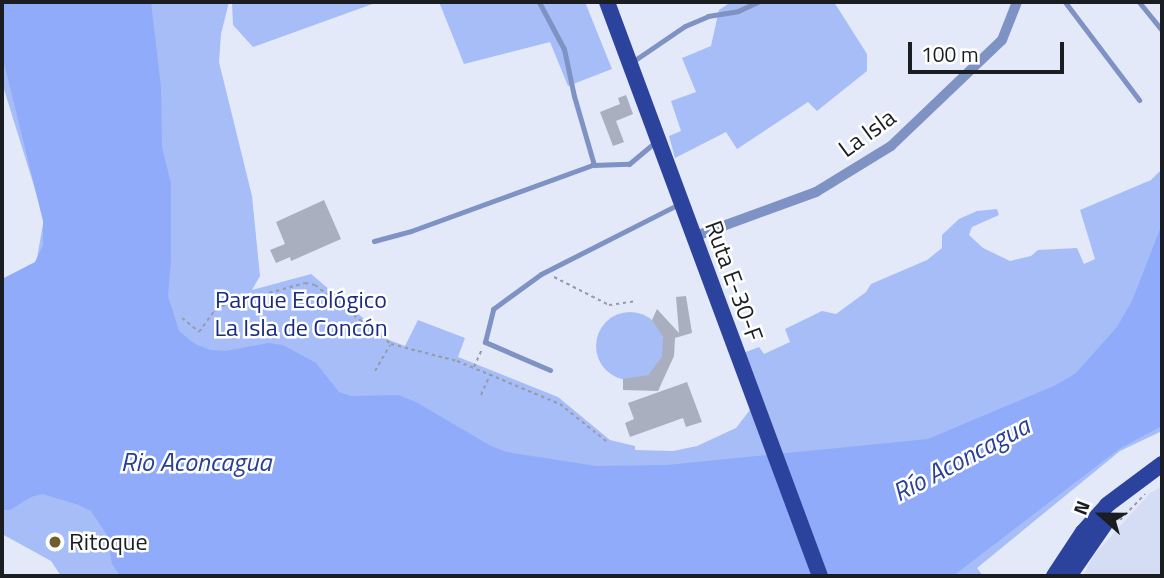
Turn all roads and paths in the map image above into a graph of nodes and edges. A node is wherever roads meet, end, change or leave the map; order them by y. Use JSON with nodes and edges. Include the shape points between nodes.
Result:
{"nodes":[{"id":1,"x":539,"y":2,"type":"edge"},
{"id":2,"x":607,"y":2,"type":"edge"},
{"id":3,"x":757,"y":2,"type":"edge"},
{"id":4,"x":1017,"y":2,"type":"edge"},
{"id":5,"x":1065,"y":2,"type":"edge"},
{"id":6,"x":1139,"y":2,"type":"edge"},
{"id":7,"x":1162,"y":30,"type":"edge"},
{"id":8,"x":630,"y":64,"type":"junction"},
{"id":9,"x":1139,"y":100,"type":"dead end"},
{"id":10,"x":658,"y":140,"type":"junction"},
{"id":11,"x":594,"y":164,"type":"junction"},
{"id":12,"x":681,"y":203,"type":"junction"},
{"id":13,"x":693,"y":237,"type":"junction"},
{"id":14,"x":374,"y":242,"type":"dead end"},
{"id":15,"x":544,"y":272,"type":"junction"},
{"id":16,"x":255,"y":297,"type":"junction"},
{"id":17,"x":637,"y":301,"type":"dead end"},
{"id":18,"x":182,"y":318,"type":"dead end"},
{"id":19,"x":244,"y":323,"type":"dead end"},
{"id":20,"x":485,"y":342,"type":"junction"},
{"id":21,"x":391,"y":344,"type":"junction"},
{"id":22,"x":474,"y":367,"type":"junction"},
{"id":23,"x":550,"y":370,"type":"dead end"},
{"id":24,"x":375,"y":371,"type":"dead end"},
{"id":25,"x":491,"y":374,"type":"junction"},
{"id":26,"x":481,"y":395,"type":"dead end"},
{"id":27,"x":606,"y":441,"type":"dead end"},
{"id":28,"x":1162,"y":464,"type":"edge"},
{"id":29,"x":1162,"y":472,"type":"edge"},
{"id":30,"x":820,"y":576,"type":"edge"},
{"id":31,"x":1054,"y":576,"type":"edge"},
{"id":32,"x":1069,"y":576,"type":"edge"}],
"edges":[{"from":1,"to":11,"type":"lane","via":[[564,48]]},
{"from":2,"to":8,"type":"main road","name":"Ruta E-30-F"},
{"from":3,"to":8,"type":"lane","via":[[685,26]]},
{"from":4,"to":13,"type":"street","name":"La Isla","via":[[1002,40],[891,146],[816,192]]},
{"from":5,"to":9,"type":"lane"},
{"from":6,"to":7,"type":"lane"},
{"from":8,"to":10,"type":"main road","name":"Ruta E-30-F"},
{"from":10,"to":11,"type":"lane","via":[[629,164]]},
{"from":10,"to":12,"type":"main road","name":"Ruta E-30-F"},
{"from":11,"to":14,"type":"lane"},
{"from":12,"to":13,"type":"main road","name":"Ruta E-30-F"},
{"from":12,"to":15,"type":"lane"},
{"from":13,"to":30,"type":"main road","name":"Ruta E-30-F"},
{"from":15,"to":17,"type":"path","via":[[609,305]]},
{"from":15,"to":20,"type":"lane","via":[[493,309]]},
{"from":16,"to":18,"type":"path","via":[[214,311],[199,332]]},
{"from":16,"to":19,"type":"path","via":[[262,320]]},
{"from":16,"to":21,"type":"path","via":[[305,283],[315,285]]},
{"from":20,"to":22,"type":"path"},
{"from":20,"to":23,"type":"lane"},
{"from":21,"to":22,"type":"path"},
{"from":21,"to":24,"type":"path"},
{"from":22,"to":25,"type":"path"},
{"from":25,"to":26,"type":"path"},
{"from":25,"to":27,"type":"path","via":[[561,404]]},
{"from":28,"to":31,"type":"main road","via":[[1107,505]]},
{"from":29,"to":32,"type":"main road","via":[[1106,522]]}]}
